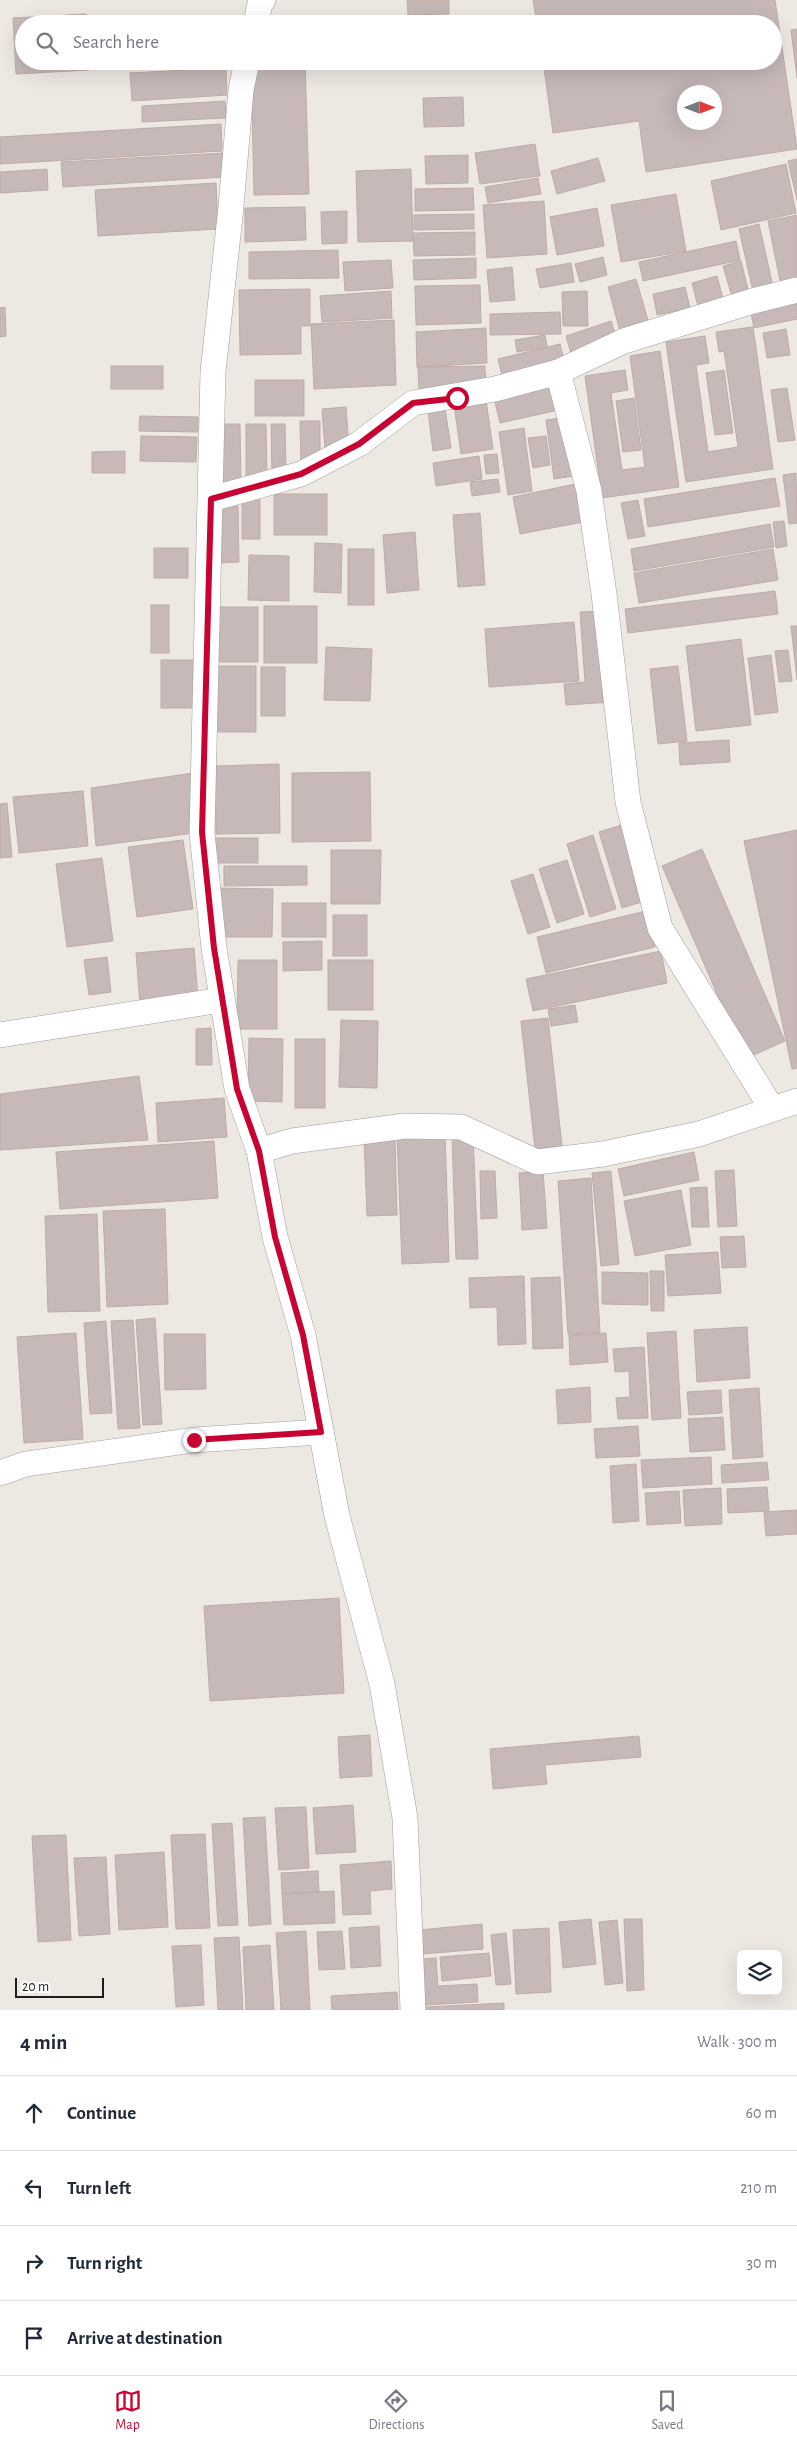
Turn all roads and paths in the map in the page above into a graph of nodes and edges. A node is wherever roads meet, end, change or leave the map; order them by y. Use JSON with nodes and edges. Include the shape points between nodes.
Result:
{"nodes":[{"id":1,"x":263,"y":0,"type":"edge"},
{"id":2,"x":258,"y":15,"type":"edge"},
{"id":3,"x":245,"y":70,"type":"edge"},
{"id":4,"x":797,"y":290,"type":"edge"},
{"id":5,"x":558,"y":372,"type":"junction"},
{"id":6,"x":211,"y":499,"type":"junction"},
{"id":7,"x":221,"y":1000,"type":"junction"},
{"id":8,"x":0,"y":1035,"type":"edge"},
{"id":9,"x":797,"y":1101,"type":"edge"},
{"id":10,"x":772,"y":1109,"type":"junction"},
{"id":11,"x":259,"y":1151,"type":"junction"},
{"id":12,"x":321,"y":1432,"type":"junction"},
{"id":13,"x":0,"y":1473,"type":"edge"},
{"id":14,"x":413,"y":2010,"type":"edge"}],
"edges":[{"from":1,"to":2,"type":"street"},
{"from":3,"to":6,"type":"street","via":[[213,372]]},
{"from":4,"to":5,"type":"street","via":[[624,341]]},
{"from":5,"to":6,"type":"street","via":[[495,390],[413,403],[359,444],[301,474]]},
{"from":5,"to":10,"type":"street","via":[[589,491],[628,802],[660,928]]},
{"from":6,"to":7,"type":"street","via":[[202,832]]},
{"from":7,"to":8,"type":"street"},
{"from":7,"to":11,"type":"street","via":[[237,1089]]},
{"from":9,"to":10,"type":"street"},
{"from":10,"to":11,"type":"street","via":[[700,1134],[603,1154],[537,1162],[461,1127],[405,1126],[292,1141]]},
{"from":11,"to":12,"type":"street","via":[[275,1237],[303,1335]]},
{"from":12,"to":13,"type":"street","via":[[194,1440],[26,1464]]},
{"from":12,"to":14,"type":"street","via":[[337,1516],[382,1684],[405,1818]]}]}
